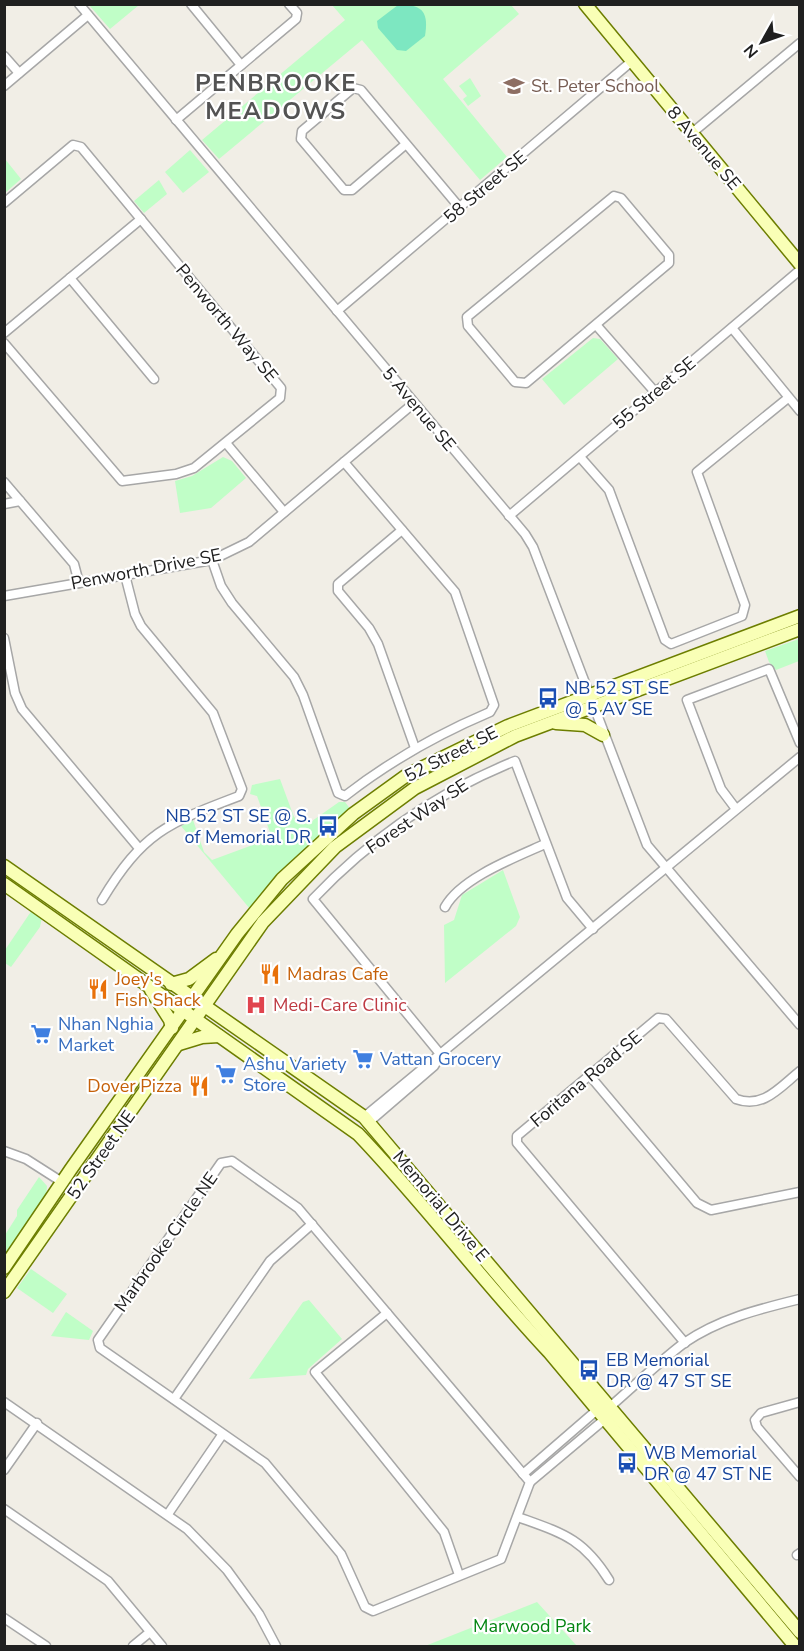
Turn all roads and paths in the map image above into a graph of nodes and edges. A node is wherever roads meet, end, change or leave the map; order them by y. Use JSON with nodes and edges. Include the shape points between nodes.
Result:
{"nodes":[{"id":1,"x":80,"y":4,"type":"edge"},
{"id":2,"x":191,"y":4,"type":"edge"},
{"id":3,"x":289,"y":4,"type":"edge"},
{"id":4,"x":585,"y":4,"type":"edge"},
{"id":5,"x":88,"y":15,"type":"junction"},
{"id":6,"x":800,"y":43,"type":"edge"},
{"id":7,"x":4,"y":56,"type":"edge"},
{"id":8,"x":632,"y":61,"type":"junction"},
{"id":9,"x":240,"y":65,"type":"junction"},
{"id":10,"x":19,"y":73,"type":"junction"},
{"id":11,"x":4,"y":86,"type":"edge"},
{"id":12,"x":176,"y":120,"type":"junction"},
{"id":13,"x":692,"y":133,"type":"junction"},
{"id":14,"x":406,"y":144,"type":"junction"},
{"id":15,"x":4,"y":203,"type":"edge"},
{"id":16,"x":460,"y":208,"type":"junction"},
{"id":17,"x":141,"y":219,"type":"junction"},
{"id":18,"x":800,"y":264,"type":"edge"},
{"id":19,"x":800,"y":270,"type":"edge"},
{"id":20,"x":70,"y":278,"type":"junction"},
{"id":21,"x":337,"y":311,"type":"junction"},
{"id":22,"x":597,"y":326,"type":"junction"},
{"id":23,"x":732,"y":328,"type":"junction"},
{"id":24,"x":4,"y":333,"type":"edge"},
{"id":25,"x":4,"y":343,"type":"edge"},
{"id":26,"x":154,"y":379,"type":"dead end"},
{"id":27,"x":655,"y":392,"type":"junction"},
{"id":28,"x":788,"y":398,"type":"junction"},
{"id":29,"x":414,"y":403,"type":"junction"},
{"id":30,"x":800,"y":411,"type":"edge"},
{"id":31,"x":226,"y":444,"type":"junction"},
{"id":32,"x":580,"y":457,"type":"junction"},
{"id":33,"x":344,"y":462,"type":"junction"},
{"id":34,"x":4,"y":482,"type":"edge"},
{"id":35,"x":20,"y":501,"type":"junction"},
{"id":36,"x":4,"y":504,"type":"edge"},
{"id":37,"x":284,"y":512,"type":"junction"},
{"id":38,"x":509,"y":516,"type":"junction"},
{"id":39,"x":402,"y":530,"type":"junction"},
{"id":40,"x":212,"y":560,"type":"junction"},
{"id":41,"x":125,"y":574,"type":"junction"},
{"id":42,"x":79,"y":583,"type":"junction"},
{"id":43,"x":4,"y":596,"type":"edge"},
{"id":44,"x":800,"y":616,"type":"edge"},
{"id":45,"x":800,"y":629,"type":"edge"},
{"id":46,"x":4,"y":638,"type":"edge"},
{"id":47,"x":591,"y":701,"type":"junction"},
{"id":48,"x":549,"y":723,"type":"junction"},
{"id":49,"x":603,"y":735,"type":"junction"},
{"id":50,"x":800,"y":743,"type":"edge"},
{"id":51,"x":416,"y":748,"type":"junction"},
{"id":52,"x":800,"y":757,"type":"edge"},
{"id":53,"x":736,"y":809,"type":"junction"},
{"id":54,"x":545,"y":844,"type":"junction"},
{"id":55,"x":138,"y":848,"type":"junction"},
{"id":56,"x":4,"y":866,"type":"edge"},
{"id":57,"x":666,"y":868,"type":"junction"},
{"id":58,"x":4,"y":884,"type":"edge"},
{"id":59,"x":102,"y":900,"type":"dead end"},
{"id":60,"x":445,"y":908,"type":"dead end"},
{"id":61,"x":592,"y":929,"type":"junction"},
{"id":62,"x":222,"y":955,"type":"junction"},
{"id":63,"x":148,"y":984,"type":"junction"},
{"id":64,"x":171,"y":984,"type":"junction"},
{"id":65,"x":214,"y":992,"type":"junction"},
{"id":66,"x":189,"y":1004,"type":"junction"},
{"id":67,"x":200,"y":1012,"type":"junction"},
{"id":68,"x":230,"y":1025,"type":"junction"},
{"id":69,"x":800,"y":1025,"type":"edge"},
{"id":70,"x":171,"y":1028,"type":"junction"},
{"id":71,"x":219,"y":1036,"type":"junction"},
{"id":72,"x":179,"y":1044,"type":"junction"},
{"id":73,"x":441,"y":1055,"type":"junction"},
{"id":74,"x":800,"y":1071,"type":"edge"},
{"id":75,"x":590,"y":1076,"type":"junction"},
{"id":76,"x":366,"y":1119,"type":"junction"},
{"id":77,"x":4,"y":1151,"type":"edge"},
{"id":78,"x":62,"y":1182,"type":"junction"},
{"id":79,"x":75,"y":1191,"type":"junction"},
{"id":80,"x":800,"y":1192,"type":"edge"},
{"id":81,"x":312,"y":1224,"type":"junction"},
{"id":82,"x":4,"y":1268,"type":"edge"},
{"id":83,"x":4,"y":1292,"type":"edge"},
{"id":84,"x":800,"y":1299,"type":"edge"},
{"id":85,"x":387,"y":1313,"type":"junction"},
{"id":86,"x":685,"y":1343,"type":"junction"},
{"id":87,"x":174,"y":1399,"type":"junction"},
{"id":88,"x":4,"y":1402,"type":"edge"},
{"id":89,"x":800,"y":1402,"type":"edge"},
{"id":90,"x":611,"y":1406,"type":"junction"},
{"id":91,"x":601,"y":1415,"type":"junction"},
{"id":92,"x":37,"y":1424,"type":"junction"},
{"id":93,"x":222,"y":1435,"type":"junction"},
{"id":94,"x":4,"y":1470,"type":"edge"},
{"id":95,"x":523,"y":1474,"type":"junction"},
{"id":96,"x":800,"y":1478,"type":"edge"},
{"id":97,"x":530,"y":1482,"type":"junction"},
{"id":98,"x":4,"y":1509,"type":"edge"},
{"id":99,"x":168,"y":1514,"type":"junction"},
{"id":100,"x":518,"y":1517,"type":"junction"},
{"id":101,"x":459,"y":1575,"type":"junction"},
{"id":102,"x":609,"y":1580,"type":"dead end"},
{"id":103,"x":4,"y":1618,"type":"edge"},
{"id":104,"x":150,"y":1632,"type":"junction"},
{"id":105,"x":800,"y":1632,"type":"edge"},
{"id":106,"x":45,"y":1647,"type":"edge"},
{"id":107,"x":133,"y":1647,"type":"edge"},
{"id":108,"x":162,"y":1647,"type":"edge"},
{"id":109,"x":276,"y":1647,"type":"edge"},
{"id":110,"x":795,"y":1647,"type":"edge"}],
"edges":[{"from":1,"to":5,"type":"street","name":"5 Avenue SE"},
{"from":2,"to":9,"type":"street"},
{"from":3,"to":9,"type":"street","via":[[297,13],[296,19]]},
{"from":4,"to":8,"type":"main road","name":"8 Avenue SE"},
{"from":5,"to":10,"type":"street"},
{"from":5,"to":12,"type":"street","name":"5 Avenue SE"},
{"from":6,"to":13,"type":"street"},
{"from":7,"to":10,"type":"street"},
{"from":8,"to":13,"type":"main road","name":"8 Avenue SE"},
{"from":8,"to":16,"type":"street","name":"58 Street SE"},
{"from":9,"to":12,"type":"street"},
{"from":10,"to":11,"type":"street"},
{"from":12,"to":21,"type":"street","name":"5 Avenue SE"},
{"from":13,"to":18,"type":"main road","name":"8 Avenue SE"},
{"from":14,"to":14,"type":"street","via":[[352,190],[344,190],[301,139],[302,131],[353,88],[361,90]]},
{"from":14,"to":16,"type":"street"},
{"from":15,"to":17,"type":"street","name":"Penworth Way SE","via":[[73,145],[81,147]]},
{"from":16,"to":21,"type":"street","name":"58 Street SE"},
{"from":17,"to":20,"type":"street"},
{"from":17,"to":31,"type":"street","name":"Penworth Way SE","via":[[281,388],[280,398]]},
{"from":19,"to":23,"type":"street","name":"55 Street SE"},
{"from":20,"to":24,"type":"street"},
{"from":20,"to":26,"type":"street"},
{"from":21,"to":29,"type":"street","name":"5 Avenue SE"},
{"from":22,"to":22,"type":"street","via":[[669,263],[669,255],[621,198],[614,196],[467,317],[468,326],[515,382],[526,383]]},
{"from":22,"to":27,"type":"street"},
{"from":23,"to":27,"type":"street","name":"55 Street SE"},
{"from":23,"to":28,"type":"street"},
{"from":25,"to":31,"type":"street","name":"Penworth Way SE","via":[[122,481],[194,468]]},
{"from":27,"to":32,"type":"street","name":"55 Street SE"},
{"from":28,"to":30,"type":"street"},
{"from":28,"to":32,"type":"street","via":[[697,472],[745,605],[742,616],[671,644],[665,640],[609,490]]},
{"from":29,"to":33,"type":"street","name":"Penworth Drive SE"},
{"from":29,"to":38,"type":"street","name":"5 Avenue SE"},
{"from":31,"to":37,"type":"street"},
{"from":32,"to":38,"type":"street","name":"55 Street SE"},
{"from":33,"to":37,"type":"street","name":"Penworth Drive SE"},
{"from":33,"to":39,"type":"street"},
{"from":34,"to":35,"type":"street"},
{"from":35,"to":36,"type":"street"},
{"from":35,"to":42,"type":"street","via":[[74,564]]},
{"from":37,"to":40,"type":"street","name":"Penworth Drive SE","via":[[249,542]]},
{"from":38,"to":47,"type":"street","name":"5 Avenue SE","via":[[533,547]]},
{"from":39,"to":51,"type":"street","via":[[338,584],[338,591],[378,644]]},
{"from":39,"to":51,"type":"street","via":[[455,592],[494,705],[490,712]]},
{"from":40,"to":41,"type":"street","name":"Penworth Drive SE"},
{"from":40,"to":51,"type":"street","via":[[232,603],[294,678],[338,793],[345,796]]},
{"from":41,"to":42,"type":"street","name":"Penworth Drive SE"},
{"from":41,"to":55,"type":"street","via":[[141,626],[213,713],[242,789],[239,796],[173,822]]},
{"from":42,"to":43,"type":"street","name":"Penworth Drive SE"},
{"from":44,"to":47,"type":"main road","name":"52 Street SE"},
{"from":45,"to":47,"type":"main road","name":"52 Street SE"},
{"from":46,"to":55,"type":"street","via":[[22,709]]},
{"from":47,"to":48,"type":"main road","name":"52 Street SE"},
{"from":47,"to":49,"type":"street","name":"5 Avenue SE"},
{"from":47,"to":62,"type":"main road","name":"52 Street SE","via":[[471,742],[407,775],[325,837],[282,879]]},
{"from":48,"to":49,"type":"main road","via":[[585,725]]},
{"from":48,"to":65,"type":"main road","name":"52 Street SE","via":[[426,782],[384,808],[335,847],[263,922]]},
{"from":49,"to":57,"type":"street","name":"5 Avenue SE","via":[[647,845]]},
{"from":50,"to":53,"type":"street","via":[[769,669],[687,700],[721,789]]},
{"from":52,"to":53,"type":"street"},
{"from":53,"to":57,"type":"street"},
{"from":54,"to":60,"type":"street","via":[[452,894]]},
{"from":54,"to":61,"type":"street","name":"Forest Way SE","via":[[567,898]]},
{"from":54,"to":73,"type":"street","name":"Forest Way SE","via":[[515,761],[469,780],[384,834],[313,899]]},
{"from":55,"to":59,"type":"street"},
{"from":56,"to":64,"type":"main road","name":"Memorial Drive E"},
{"from":57,"to":61,"type":"street"},
{"from":57,"to":69,"type":"street","name":"5 Avenue SE"},
{"from":58,"to":63,"type":"main road","name":"Memorial Drive E"},
{"from":61,"to":73,"type":"street"},
{"from":62,"to":64,"type":"main road","via":[[189,979]]},
{"from":62,"to":66,"type":"main road","name":"52 Street SE"},
{"from":63,"to":66,"type":"main road","name":"Memorial Drive E"},
{"from":63,"to":70,"type":"main road"},
{"from":64,"to":66,"type":"main road","name":"Memorial Drive E"},
{"from":65,"to":67,"type":"main road","name":"52 Street SE"},
{"from":65,"to":68,"type":"main road","via":[[218,1008]]},
{"from":66,"to":67,"type":"main road","name":"Memorial Drive E"},
{"from":66,"to":70,"type":"main road","name":"52 Street NE"},
{"from":67,"to":68,"type":"main road","name":"Memorial Drive E"},
{"from":67,"to":71,"type":"main road","name":"Memorial Drive E"},
{"from":67,"to":72,"type":"main road","name":"52 Street NE"},
{"from":68,"to":76,"type":"main road","name":"Memorial Drive E"},
{"from":70,"to":78,"type":"main road","name":"52 Street NE"},
{"from":71,"to":72,"type":"main road"},
{"from":71,"to":91,"type":"main road","name":"Memorial Drive E","via":[[358,1134]]},
{"from":72,"to":79,"type":"main road","name":"52 Street NE"},
{"from":73,"to":76,"type":"street","via":[[434,1066]]},
{"from":74,"to":75,"type":"street","name":"Foritana Road SE","via":[[762,1102],[747,1104],[736,1099],[666,1019],[658,1018]]},
{"from":75,"to":80,"type":"street","via":[[697,1203],[711,1210]]},
{"from":75,"to":86,"type":"street","name":"Foritana Road SE","via":[[517,1136],[518,1143]]},
{"from":76,"to":90,"type":"main road","name":"Memorial Drive E"},
{"from":77,"to":78,"type":"street","via":[[26,1159]]},
{"from":78,"to":79,"type":"main road"},
{"from":78,"to":82,"type":"main road","name":"52 Street NE"},
{"from":79,"to":83,"type":"main road","name":"52 Street NE"},
{"from":81,"to":85,"type":"street","name":"Marbrooke Circle NE"},
{"from":81,"to":87,"type":"street","via":[[270,1262]]},
{"from":81,"to":87,"type":"street","name":"Marbrooke Circle NE","via":[[298,1208],[232,1161],[221,1163],[98,1340],[100,1348]]},
{"from":84,"to":86,"type":"street","via":[[752,1310]]},
{"from":85,"to":95,"type":"street","name":"Marbrooke Circle NE"},
{"from":85,"to":101,"type":"street","via":[[315,1372],[444,1532]]},
{"from":86,"to":90,"type":"street"},
{"from":87,"to":93,"type":"street","name":"Marbrooke Circle NE"},
{"from":88,"to":92,"type":"street"},
{"from":89,"to":96,"type":"street","via":[[761,1413],[755,1420]]},
{"from":90,"to":91,"type":"street"},
{"from":90,"to":105,"type":"main road","name":"Memorial Drive E"},
{"from":91,"to":95,"type":"street"},
{"from":91,"to":97,"type":"street"},
{"from":91,"to":110,"type":"main road","name":"Memorial Drive E"},
{"from":92,"to":94,"type":"street"},
{"from":92,"to":99,"type":"street"},
{"from":93,"to":99,"type":"street"},
{"from":93,"to":101,"type":"street","name":"Marbrooke Circle NE","via":[[265,1464],[341,1554],[365,1607],[373,1611]]},
{"from":95,"to":97,"type":"street","name":"Marbrooke Circle NE"},
{"from":97,"to":100,"type":"street","name":"Marbrooke Circle NE"},
{"from":98,"to":104,"type":"street","via":[[108,1581]]},
{"from":99,"to":109,"type":"street","via":[[227,1570],[259,1614]]},
{"from":100,"to":101,"type":"street","name":"Marbrooke Circle NE","via":[[501,1559]]},
{"from":100,"to":102,"type":"street","via":[[580,1543]]},
{"from":103,"to":106,"type":"street"},
{"from":104,"to":107,"type":"street"},
{"from":104,"to":108,"type":"street"}]}
